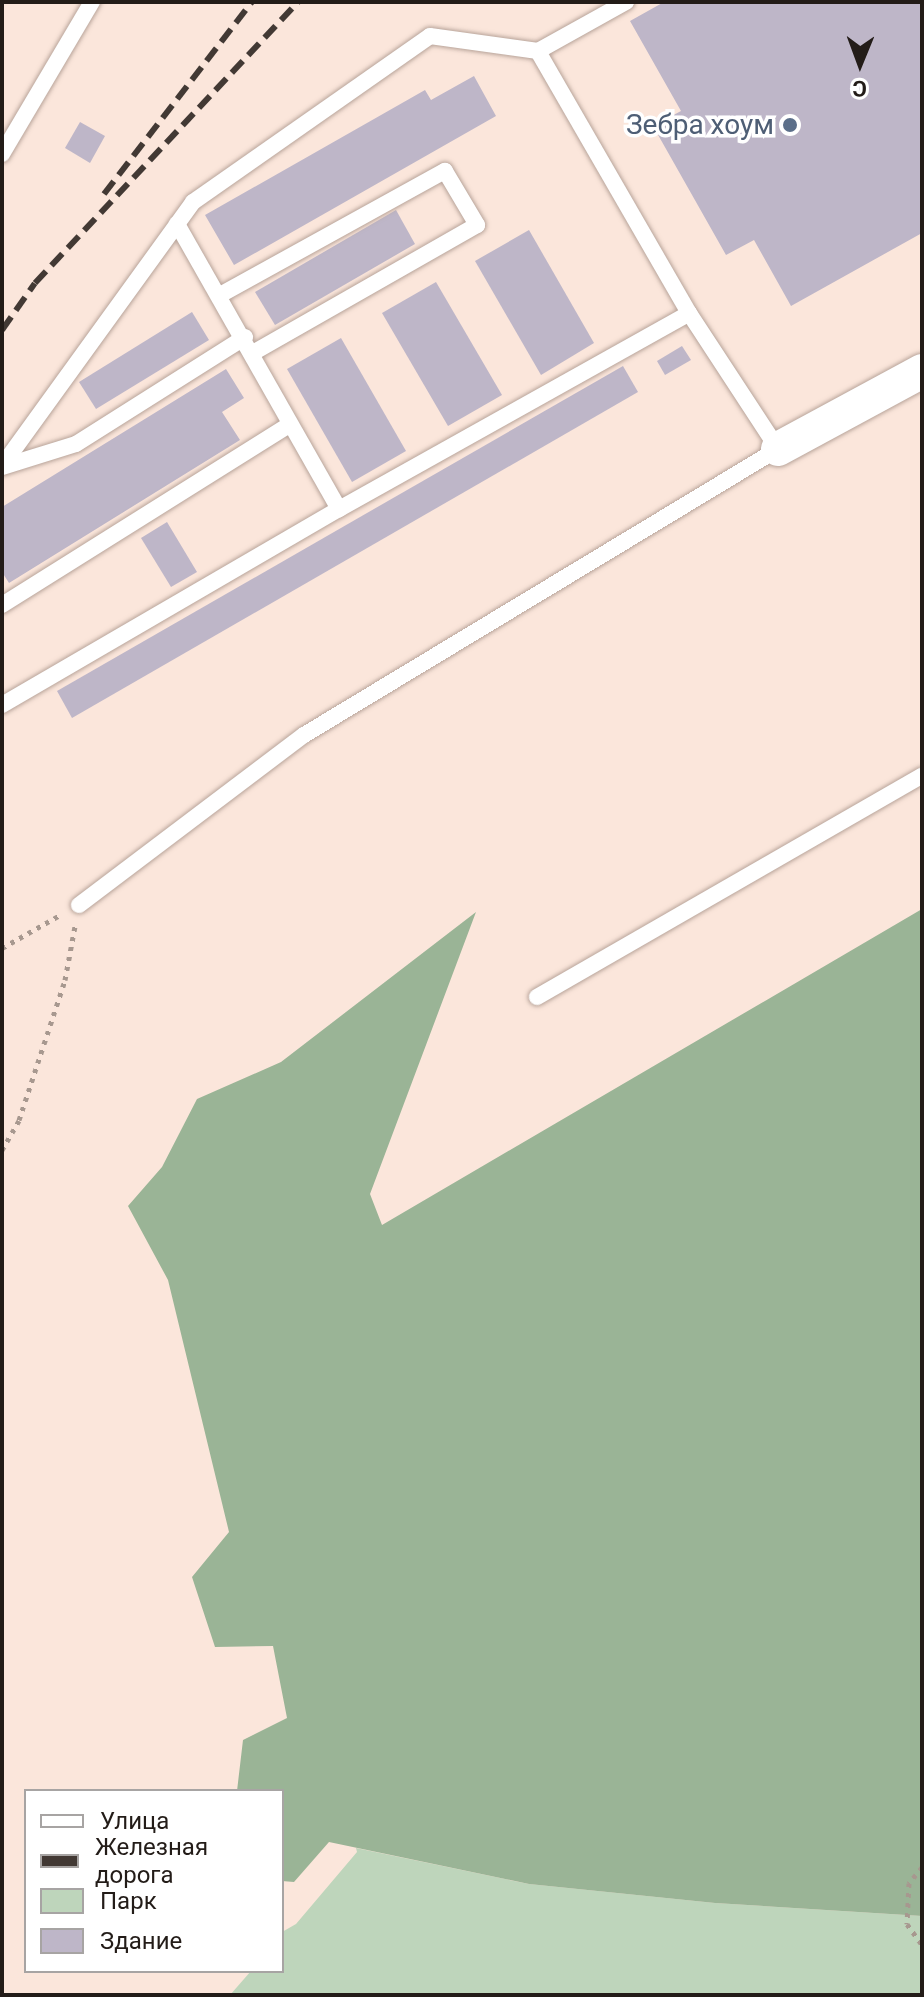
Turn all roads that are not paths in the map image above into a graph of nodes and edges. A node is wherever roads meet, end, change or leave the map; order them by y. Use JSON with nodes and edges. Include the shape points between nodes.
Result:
{"nodes":[{"id":1,"x":92,"y":2,"type":"edge"},
{"id":2,"x":626,"y":2,"type":"edge"},
{"id":3,"x":538,"y":51,"type":"junction"},
{"id":4,"x":2,"y":154,"type":"edge"},
{"id":5,"x":177,"y":224,"type":"junction"},
{"id":6,"x":220,"y":295,"type":"junction"},
{"id":7,"x":689,"y":313,"type":"junction"},
{"id":8,"x":250,"y":344,"type":"junction"},
{"id":9,"x":922,"y":371,"type":"edge"},
{"id":10,"x":289,"y":425,"type":"junction"},
{"id":11,"x":778,"y":449,"type":"junction"},
{"id":12,"x":2,"y":466,"type":"edge"},
{"id":13,"x":339,"y":509,"type":"junction"},
{"id":14,"x":2,"y":605,"type":"edge"},
{"id":15,"x":2,"y":705,"type":"edge"},
{"id":16,"x":922,"y":776,"type":"edge"},
{"id":17,"x":79,"y":905,"type":"road end"},
{"id":18,"x":537,"y":997,"type":"dead end"}],
"edges":[{"from":1,"to":4,"type":"lane"},
{"from":2,"to":3,"type":"lane"},
{"from":3,"to":5,"type":"lane","via":[[430,36],[193,202]]},
{"from":3,"to":7,"type":"lane"},
{"from":5,"to":6,"type":"lane"},
{"from":5,"to":12,"type":"lane"},
{"from":6,"to":8,"type":"lane"},
{"from":6,"to":8,"type":"lane","via":[[445,171],[477,225]]},
{"from":7,"to":11,"type":"lane"},
{"from":7,"to":13,"type":"lane"},
{"from":8,"to":10,"type":"lane","via":[[264,383]]},
{"from":8,"to":12,"type":"lane","via":[[76,444]]},
{"from":9,"to":11,"type":"street"},
{"from":10,"to":13,"type":"lane"},
{"from":10,"to":14,"type":"lane"},
{"from":11,"to":17,"type":"lane","via":[[304,735]]},
{"from":13,"to":15,"type":"lane"},
{"from":16,"to":18,"type":"lane"}]}
